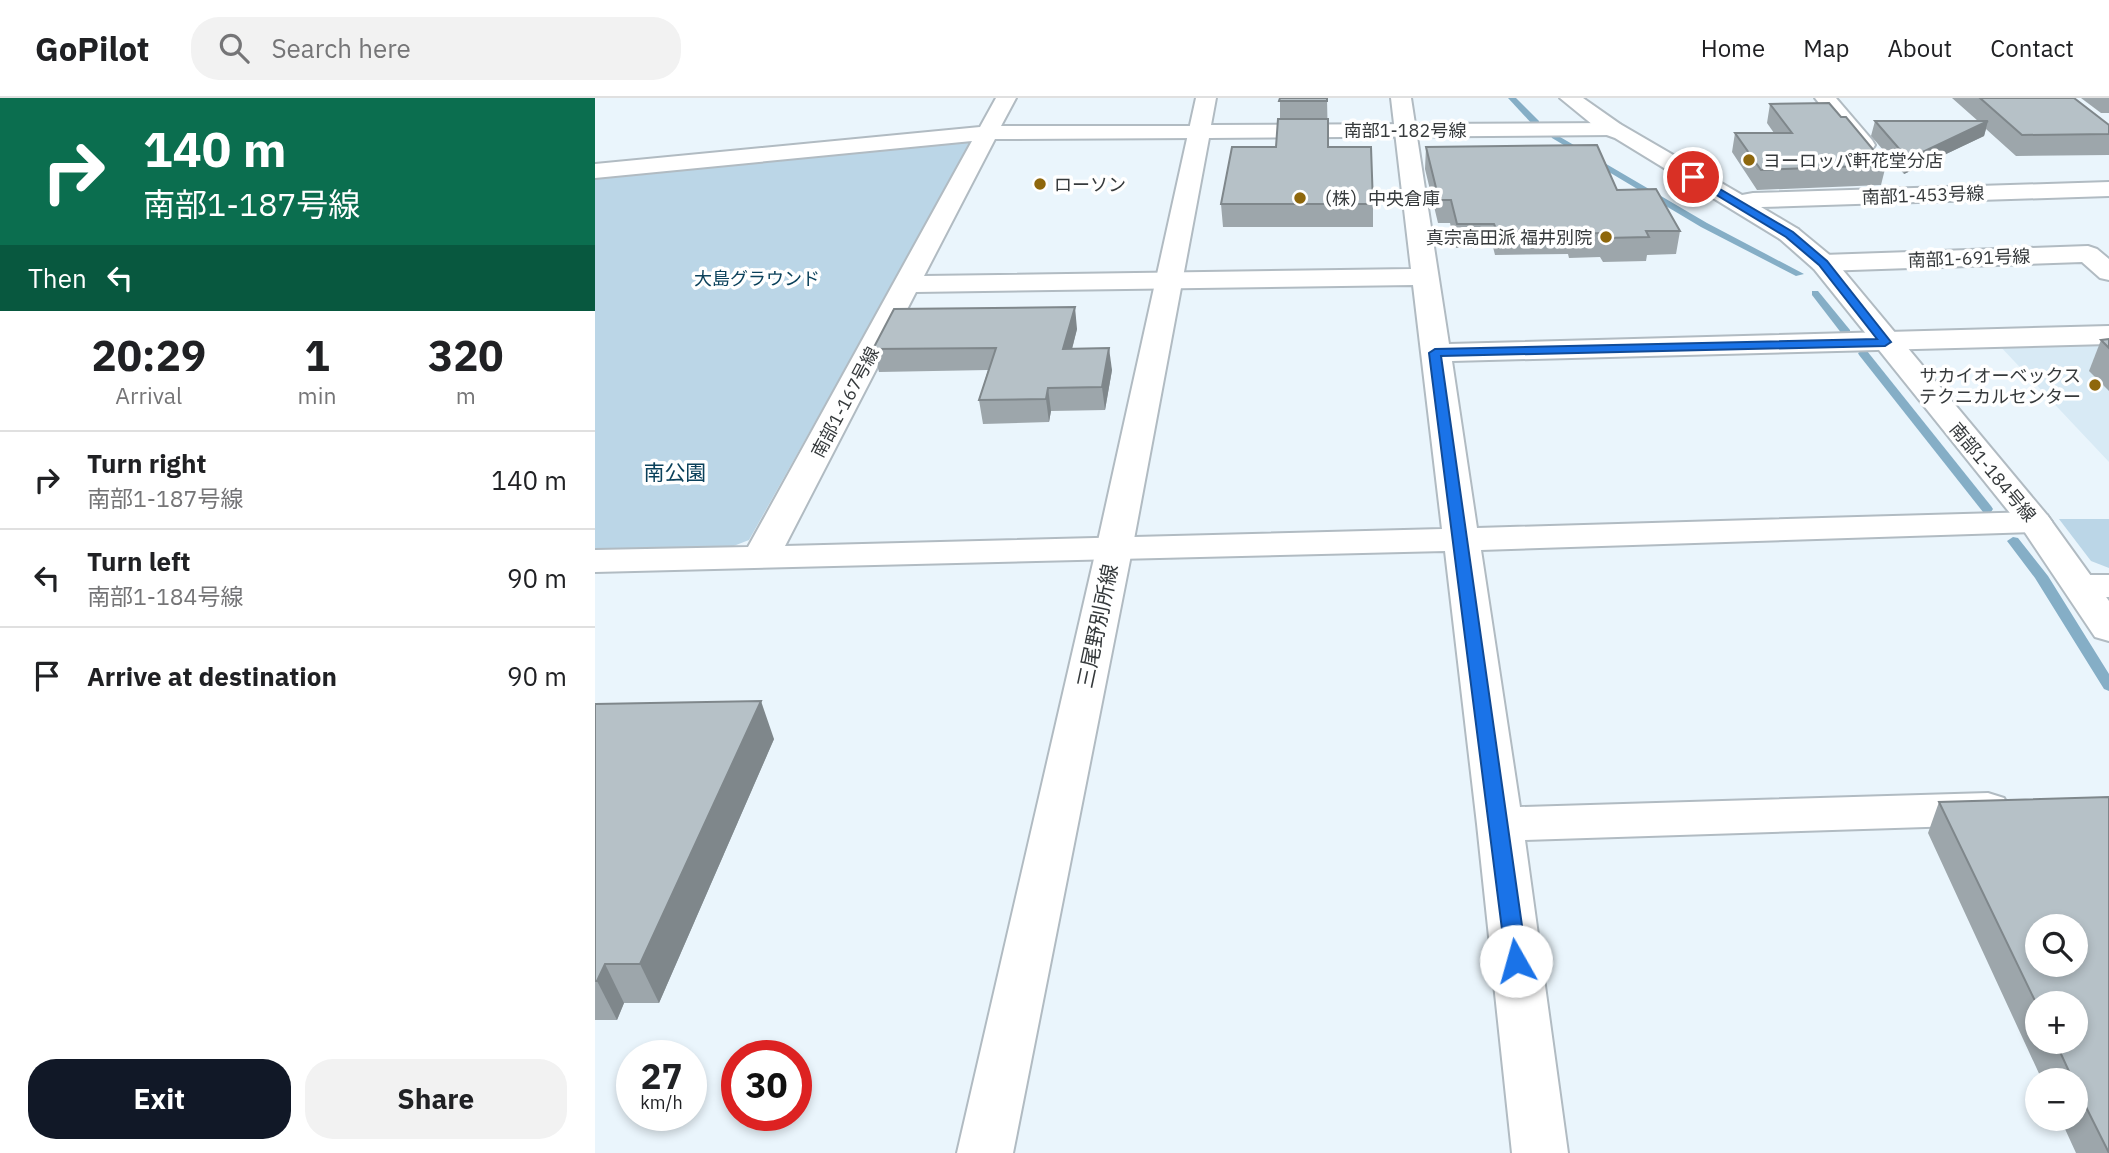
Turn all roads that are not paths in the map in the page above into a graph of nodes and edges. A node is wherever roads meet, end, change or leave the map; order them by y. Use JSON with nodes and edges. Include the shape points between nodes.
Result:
{"nodes":[{"id":1,"x":1006,"y":98,"type":"edge"},
{"id":2,"x":1570,"y":98,"type":"edge"},
{"id":3,"x":1825,"y":98,"type":"edge"},
{"id":4,"x":1403,"y":114,"type":"edge"},
{"id":5,"x":1202,"y":115,"type":"edge"},
{"id":6,"x":1612,"y":129,"type":"junction"},
{"id":7,"x":987,"y":133,"type":"junction"},
{"id":8,"x":1874,"y":157,"type":"edge"},
{"id":9,"x":595,"y":171,"type":"edge"},
{"id":10,"x":1890,"y":176,"type":"dead end"},
{"id":11,"x":2109,"y":189,"type":"edge"},
{"id":12,"x":1906,"y":196,"type":"junction"},
{"id":13,"x":1737,"y":204,"type":"junction"},
{"id":14,"x":1823,"y":263,"type":"junction"},
{"id":15,"x":2109,"y":272,"type":"edge"},
{"id":16,"x":1424,"y":277,"type":"junction"},
{"id":17,"x":1168,"y":280,"type":"junction"},
{"id":18,"x":908,"y":284,"type":"junction"},
{"id":19,"x":2109,"y":335,"type":"edge"},
{"id":20,"x":1885,"y":342,"type":"junction"},
{"id":21,"x":1435,"y":353,"type":"junction"},
{"id":22,"x":2035,"y":522,"type":"junction"},
{"id":23,"x":1461,"y":539,"type":"junction"},
{"id":24,"x":1114,"y":550,"type":"junction"},
{"id":25,"x":761,"y":557,"type":"junction"},
{"id":26,"x":595,"y":561,"type":"edge"},
{"id":27,"x":2095,"y":586,"type":"edge"},
{"id":28,"x":2109,"y":629,"type":"edge"},
{"id":29,"x":2026,"y":808,"type":"edge"},
{"id":30,"x":1500,"y":824,"type":"junction"},
{"id":31,"x":985,"y":1153,"type":"edge"},
{"id":32,"x":1540,"y":1153,"type":"edge"}],
"edges":[{"from":1,"to":7,"type":"street","name":"南部1-167号線"},
{"from":2,"to":6,"type":"street","name":"南部1-184号線"},
{"from":3,"to":8,"type":"street"},
{"from":4,"to":5,"type":"street","name":"南部1-182号線"},
{"from":4,"to":6,"type":"street","name":"南部1-182号線"},
{"from":4,"to":16,"type":"street"},
{"from":5,"to":7,"type":"street","name":"南部1-182号線"},
{"from":5,"to":17,"type":"street","name":"三尾野別所線"},
{"from":6,"to":13,"type":"street","name":"南部1-184号線"},
{"from":7,"to":9,"type":"street","name":"南部1-182号線"},
{"from":7,"to":18,"type":"street","name":"南部1-167号線"},
{"from":10,"to":12,"type":"street"},
{"from":11,"to":12,"type":"street","name":"南部1-453号線"},
{"from":12,"to":13,"type":"street","name":"南部1-453号線"},
{"from":13,"to":14,"type":"street","name":"南部1-184号線","via":[[1789,234]]},
{"from":14,"to":15,"type":"street","name":"南部1-691号線","via":[[2088,254]]},
{"from":14,"to":20,"type":"street","name":"南部1-184号線"},
{"from":16,"to":17,"type":"street"},
{"from":16,"to":21,"type":"street"},
{"from":17,"to":18,"type":"street"},
{"from":17,"to":24,"type":"street","name":"三尾野別所線"},
{"from":18,"to":25,"type":"street","name":"南部1-167号線"},
{"from":19,"to":20,"type":"street"},
{"from":20,"to":21,"type":"street"},
{"from":20,"to":22,"type":"street","name":"南部1-184号線"},
{"from":21,"to":23,"type":"street"},
{"from":22,"to":23,"type":"street"},
{"from":22,"to":27,"type":"street","name":"南部1-184号線"},
{"from":23,"to":24,"type":"street"},
{"from":23,"to":30,"type":"street"},
{"from":24,"to":25,"type":"street"},
{"from":24,"to":31,"type":"street","name":"三尾野別所線"},
{"from":25,"to":26,"type":"street"},
{"from":27,"to":28,"type":"street","name":"南部1-184号線"},
{"from":29,"to":30,"type":"street"},
{"from":30,"to":32,"type":"street"}]}
